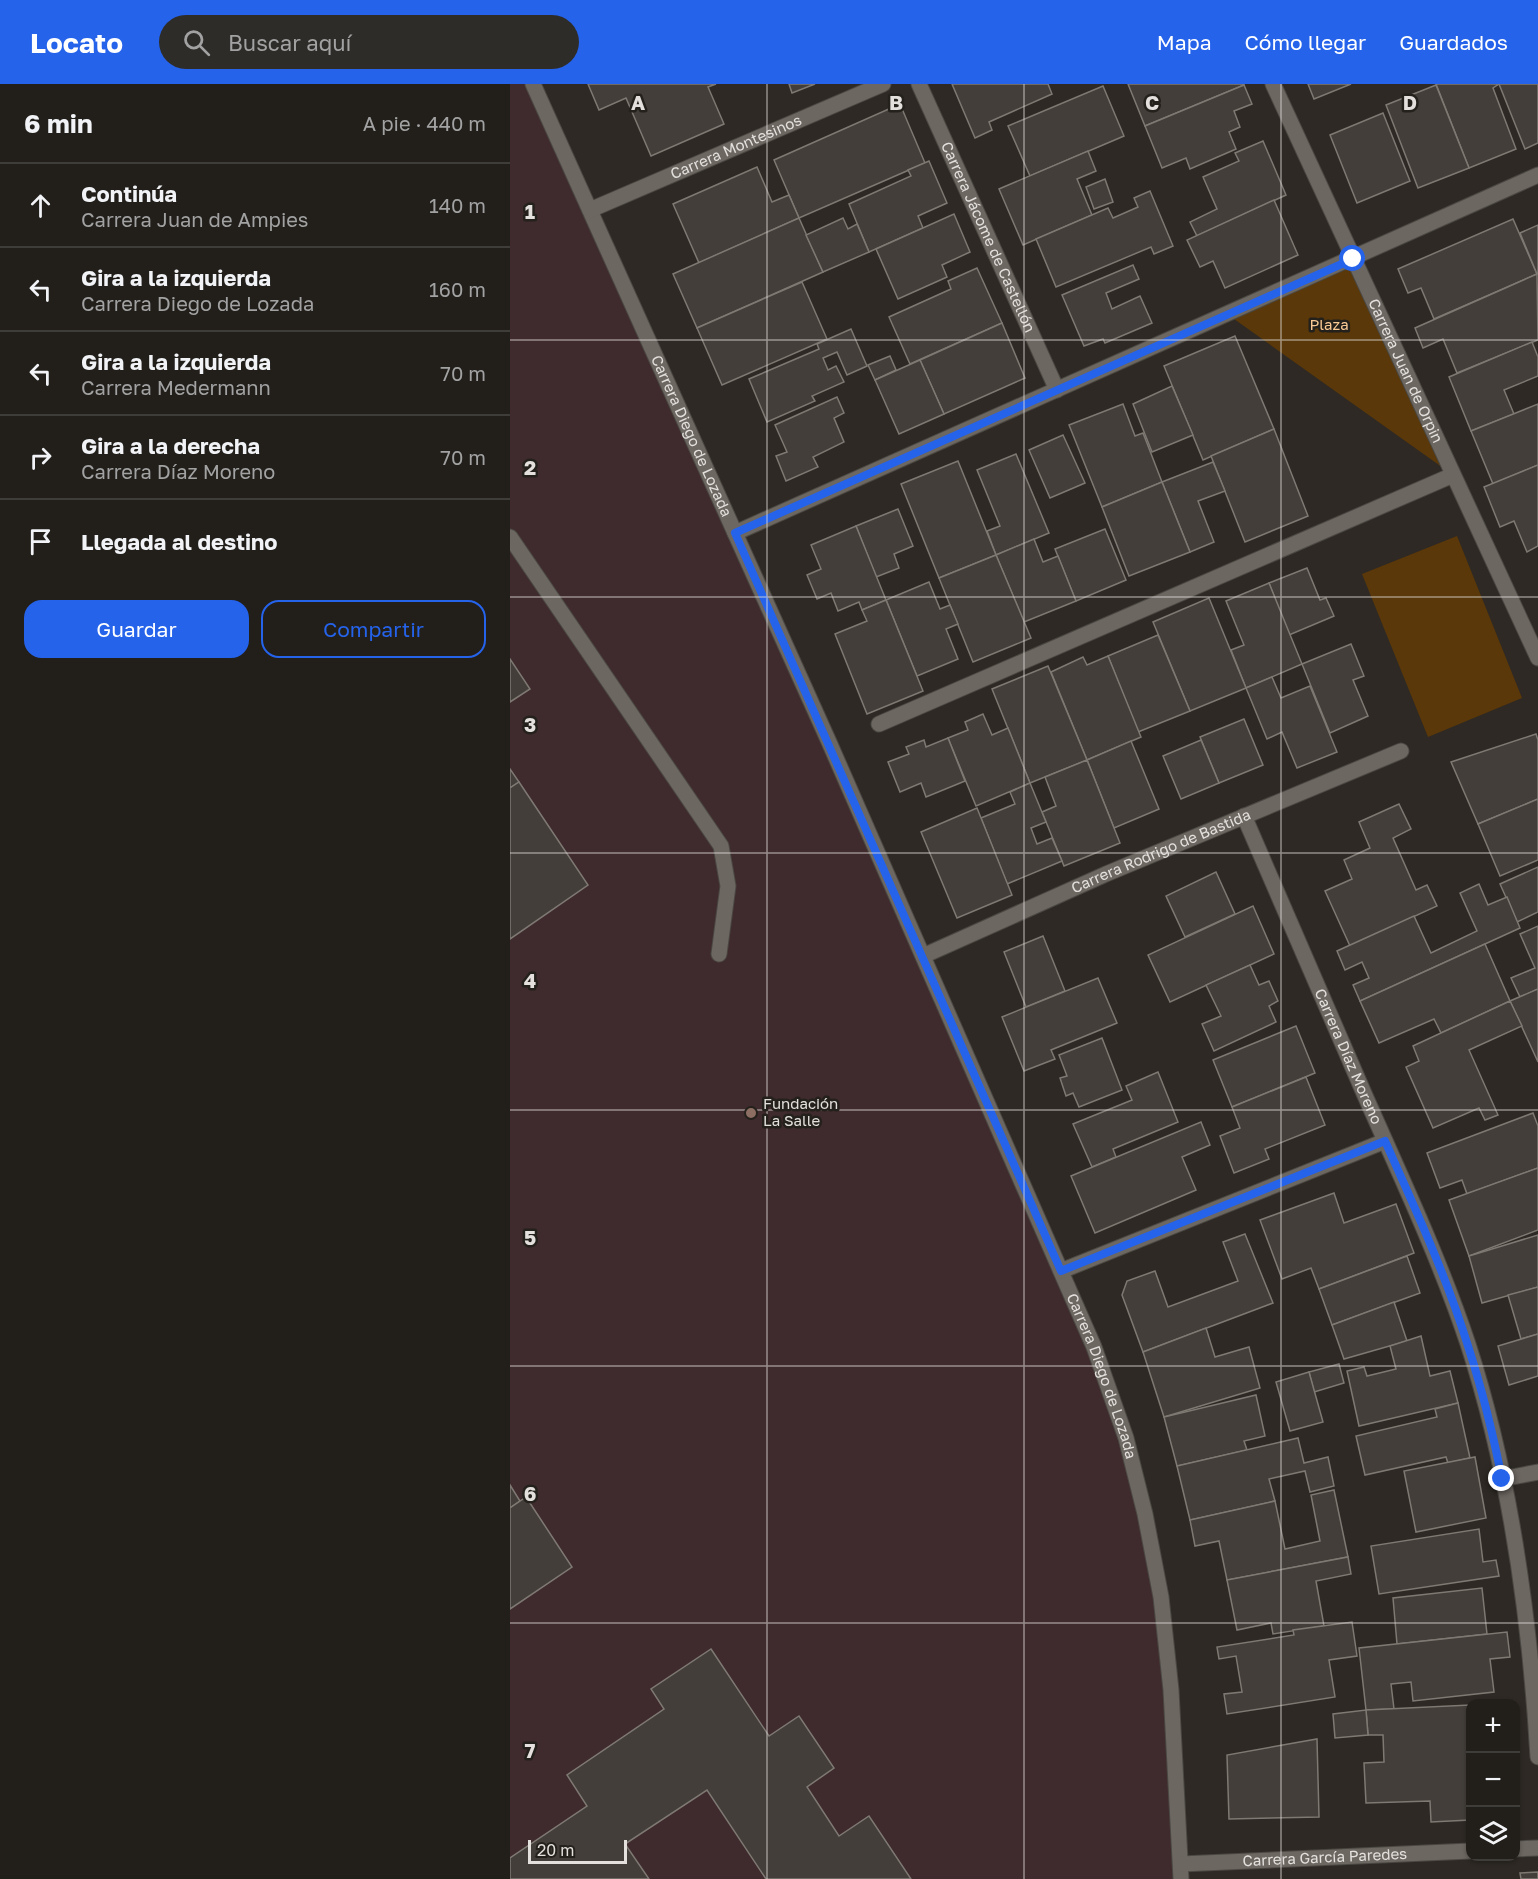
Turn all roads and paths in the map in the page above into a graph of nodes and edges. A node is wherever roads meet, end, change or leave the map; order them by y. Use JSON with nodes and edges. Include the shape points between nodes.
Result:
{"nodes":[{"id":1,"x":533,"y":84,"type":"edge"},
{"id":2,"x":883,"y":84,"type":"edge"},
{"id":3,"x":919,"y":84,"type":"edge"},
{"id":4,"x":1273,"y":84,"type":"edge"},
{"id":5,"x":1538,"y":175,"type":"edge"},
{"id":6,"x":590,"y":210,"type":"junction"},
{"id":7,"x":1353,"y":259,"type":"junction"},
{"id":8,"x":1057,"y":390,"type":"junction"},
{"id":9,"x":1453,"y":474,"type":"junction"},
{"id":10,"x":735,"y":533,"type":"junction"},
{"id":11,"x":510,"y":537,"type":"edge"},
{"id":12,"x":1538,"y":658,"type":"edge"},
{"id":13,"x":879,"y":724,"type":"dead end"},
{"id":14,"x":1401,"y":751,"type":"dead end"},
{"id":15,"x":1244,"y":816,"type":"junction"},
{"id":16,"x":719,"y":954,"type":"dead end"},
{"id":17,"x":923,"y":956,"type":"junction"},
{"id":18,"x":1385,"y":1141,"type":"junction"},
{"id":19,"x":1061,"y":1271,"type":"junction"},
{"id":20,"x":1538,"y":1472,"type":"edge"},
{"id":21,"x":1502,"y":1479,"type":"junction"},
{"id":22,"x":1538,"y":1757,"type":"edge"},
{"id":23,"x":1538,"y":1848,"type":"edge"},
{"id":24,"x":1520,"y":1849,"type":"edge"},
{"id":25,"x":1466,"y":1851,"type":"edge"},
{"id":26,"x":1181,"y":1871,"type":"edge"}],
"edges":[{"from":1,"to":6,"type":"street","name":"Carrera Diego de Lozada"},
{"from":2,"to":6,"type":"street","name":"Carrera Montesinos"},
{"from":3,"to":8,"type":"street","name":"Carrera Jácome de Castellón"},
{"from":4,"to":7,"type":"street","name":"Carrera Juan de Orpin"},
{"from":5,"to":7,"type":"street"},
{"from":6,"to":10,"type":"street","name":"Carrera Diego de Lozada"},
{"from":7,"to":8,"type":"street"},
{"from":7,"to":9,"type":"street","name":"Carrera Juan de Orpin"},
{"from":8,"to":10,"type":"street"},
{"from":9,"to":12,"type":"street","name":"Carrera Juan de Orpin"},
{"from":9,"to":13,"type":"street"},
{"from":10,"to":17,"type":"street","name":"Carrera Diego de Lozada"},
{"from":11,"to":16,"type":"street","via":[[720,846],[728,886]]},
{"from":14,"to":15,"type":"street","name":"Carrera Rodrigo de Bastida"},
{"from":15,"to":17,"type":"street","name":"Carrera Rodrigo de Bastida"},
{"from":15,"to":18,"type":"street","name":"Carrera Díaz Moreno"},
{"from":17,"to":19,"type":"street","name":"Carrera Diego de Lozada"},
{"from":18,"to":19,"type":"street"},
{"from":18,"to":21,"type":"street","name":"Carrera Díaz Moreno","via":[[1424,1228],[1468,1344]]},
{"from":19,"to":26,"type":"street","name":"Carrera Diego de Lozada","via":[[1094,1347],[1122,1428],[1147,1524],[1161,1597],[1171,1690]]},
{"from":20,"to":21,"type":"street"},
{"from":21,"to":22,"type":"street","name":"Carrera Díaz Moreno","via":[[1525,1608]]},
{"from":23,"to":24,"type":"street"},
{"from":25,"to":26,"type":"street","name":"Carrera García Paredes"}]}
